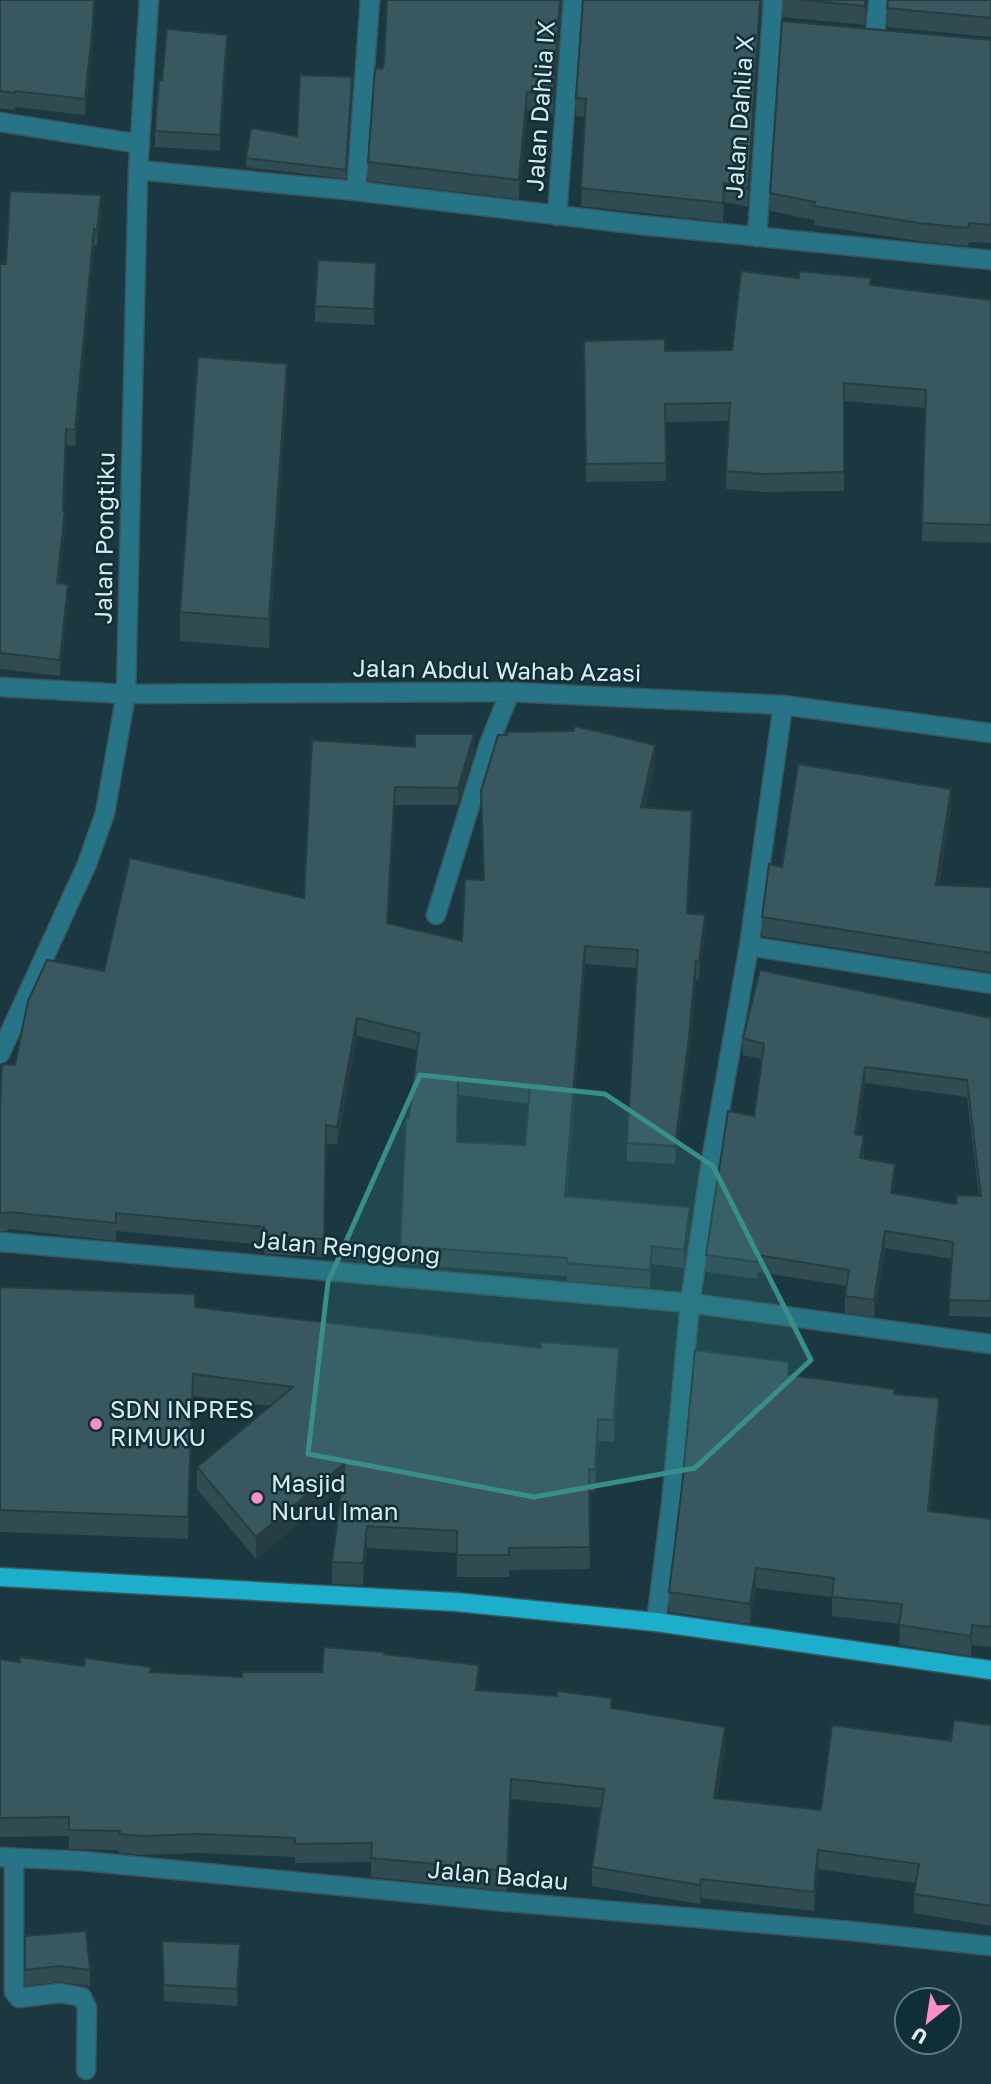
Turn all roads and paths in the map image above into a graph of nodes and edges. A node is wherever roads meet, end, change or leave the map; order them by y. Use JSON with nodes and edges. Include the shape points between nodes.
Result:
{"nodes":[{"id":1,"x":149,"y":0,"type":"edge"},
{"id":2,"x":370,"y":0,"type":"edge"},
{"id":3,"x":573,"y":0,"type":"edge"},
{"id":4,"x":773,"y":0,"type":"edge"},
{"id":5,"x":878,"y":0,"type":"edge"},
{"id":6,"x":875,"y":36,"type":"edge"},
{"id":7,"x":0,"y":121,"type":"edge"},
{"id":8,"x":140,"y":144,"type":"junction"},
{"id":9,"x":138,"y":170,"type":"junction"},
{"id":10,"x":356,"y":191,"type":"junction"},
{"id":11,"x":558,"y":216,"type":"junction"},
{"id":12,"x":757,"y":237,"type":"junction"},
{"id":13,"x":991,"y":260,"type":"edge"},
{"id":14,"x":0,"y":687,"type":"edge"},
{"id":15,"x":510,"y":692,"type":"junction"},
{"id":16,"x":126,"y":694,"type":"junction"},
{"id":17,"x":783,"y":705,"type":"junction"},
{"id":18,"x":991,"y":733,"type":"edge"},
{"id":19,"x":436,"y":915,"type":"dead end"},
{"id":20,"x":749,"y":946,"type":"junction"},
{"id":21,"x":991,"y":984,"type":"edge"},
{"id":22,"x":0,"y":1054,"type":"edge"},
{"id":23,"x":0,"y":1242,"type":"edge"},
{"id":24,"x":690,"y":1303,"type":"junction"},
{"id":25,"x":991,"y":1344,"type":"edge"},
{"id":26,"x":0,"y":1577,"type":"edge"},
{"id":27,"x":656,"y":1622,"type":"junction"},
{"id":28,"x":991,"y":1670,"type":"edge"},
{"id":29,"x":7,"y":1857,"type":"edge"},
{"id":30,"x":991,"y":1946,"type":"edge"},
{"id":31,"x":86,"y":2070,"type":"dead end"}],
"edges":[{"from":1,"to":8,"type":"street","name":"Jalan Pongtiku"},
{"from":2,"to":10,"type":"street"},
{"from":3,"to":11,"type":"street","name":"Jalan Dahlia IX"},
{"from":4,"to":12,"type":"street","name":"Jalan Dahlia X","via":[[777,27]]},
{"from":5,"to":6,"type":"street"},
{"from":7,"to":8,"type":"street"},
{"from":8,"to":9,"type":"street","name":"Jalan Pongtiku"},
{"from":9,"to":10,"type":"street"},
{"from":9,"to":16,"type":"street","name":"Jalan Pongtiku"},
{"from":10,"to":11,"type":"street"},
{"from":11,"to":12,"type":"street"},
{"from":12,"to":13,"type":"street"},
{"from":14,"to":16,"type":"street","name":"Jalan Abdul Wahab Azasi"},
{"from":15,"to":16,"type":"street","name":"Jalan Abdul Wahab Azasi"},
{"from":15,"to":17,"type":"street","name":"Jalan Abdul Wahab Azasi"},
{"from":15,"to":19,"type":"street"},
{"from":16,"to":22,"type":"street","name":"Jalan Pongtiku","via":[[105,813],[92,851]]},
{"from":17,"to":18,"type":"street","name":"Jalan Abdul Wahab Azasi"},
{"from":17,"to":20,"type":"street"},
{"from":20,"to":21,"type":"street"},
{"from":20,"to":24,"type":"street"},
{"from":23,"to":24,"type":"street","name":"Jalan Renggong"},
{"from":24,"to":25,"type":"street","name":"Jalan Renggong"},
{"from":24,"to":27,"type":"street"},
{"from":26,"to":27,"type":"main road","via":[[456,1602]]},
{"from":27,"to":28,"type":"main road"},
{"from":29,"to":30,"type":"street","name":"Jalan Badau"},
{"from":29,"to":31,"type":"street","via":[[13,1992],[19,1998],[60,1993],[82,1997],[87,2008]]}]}
